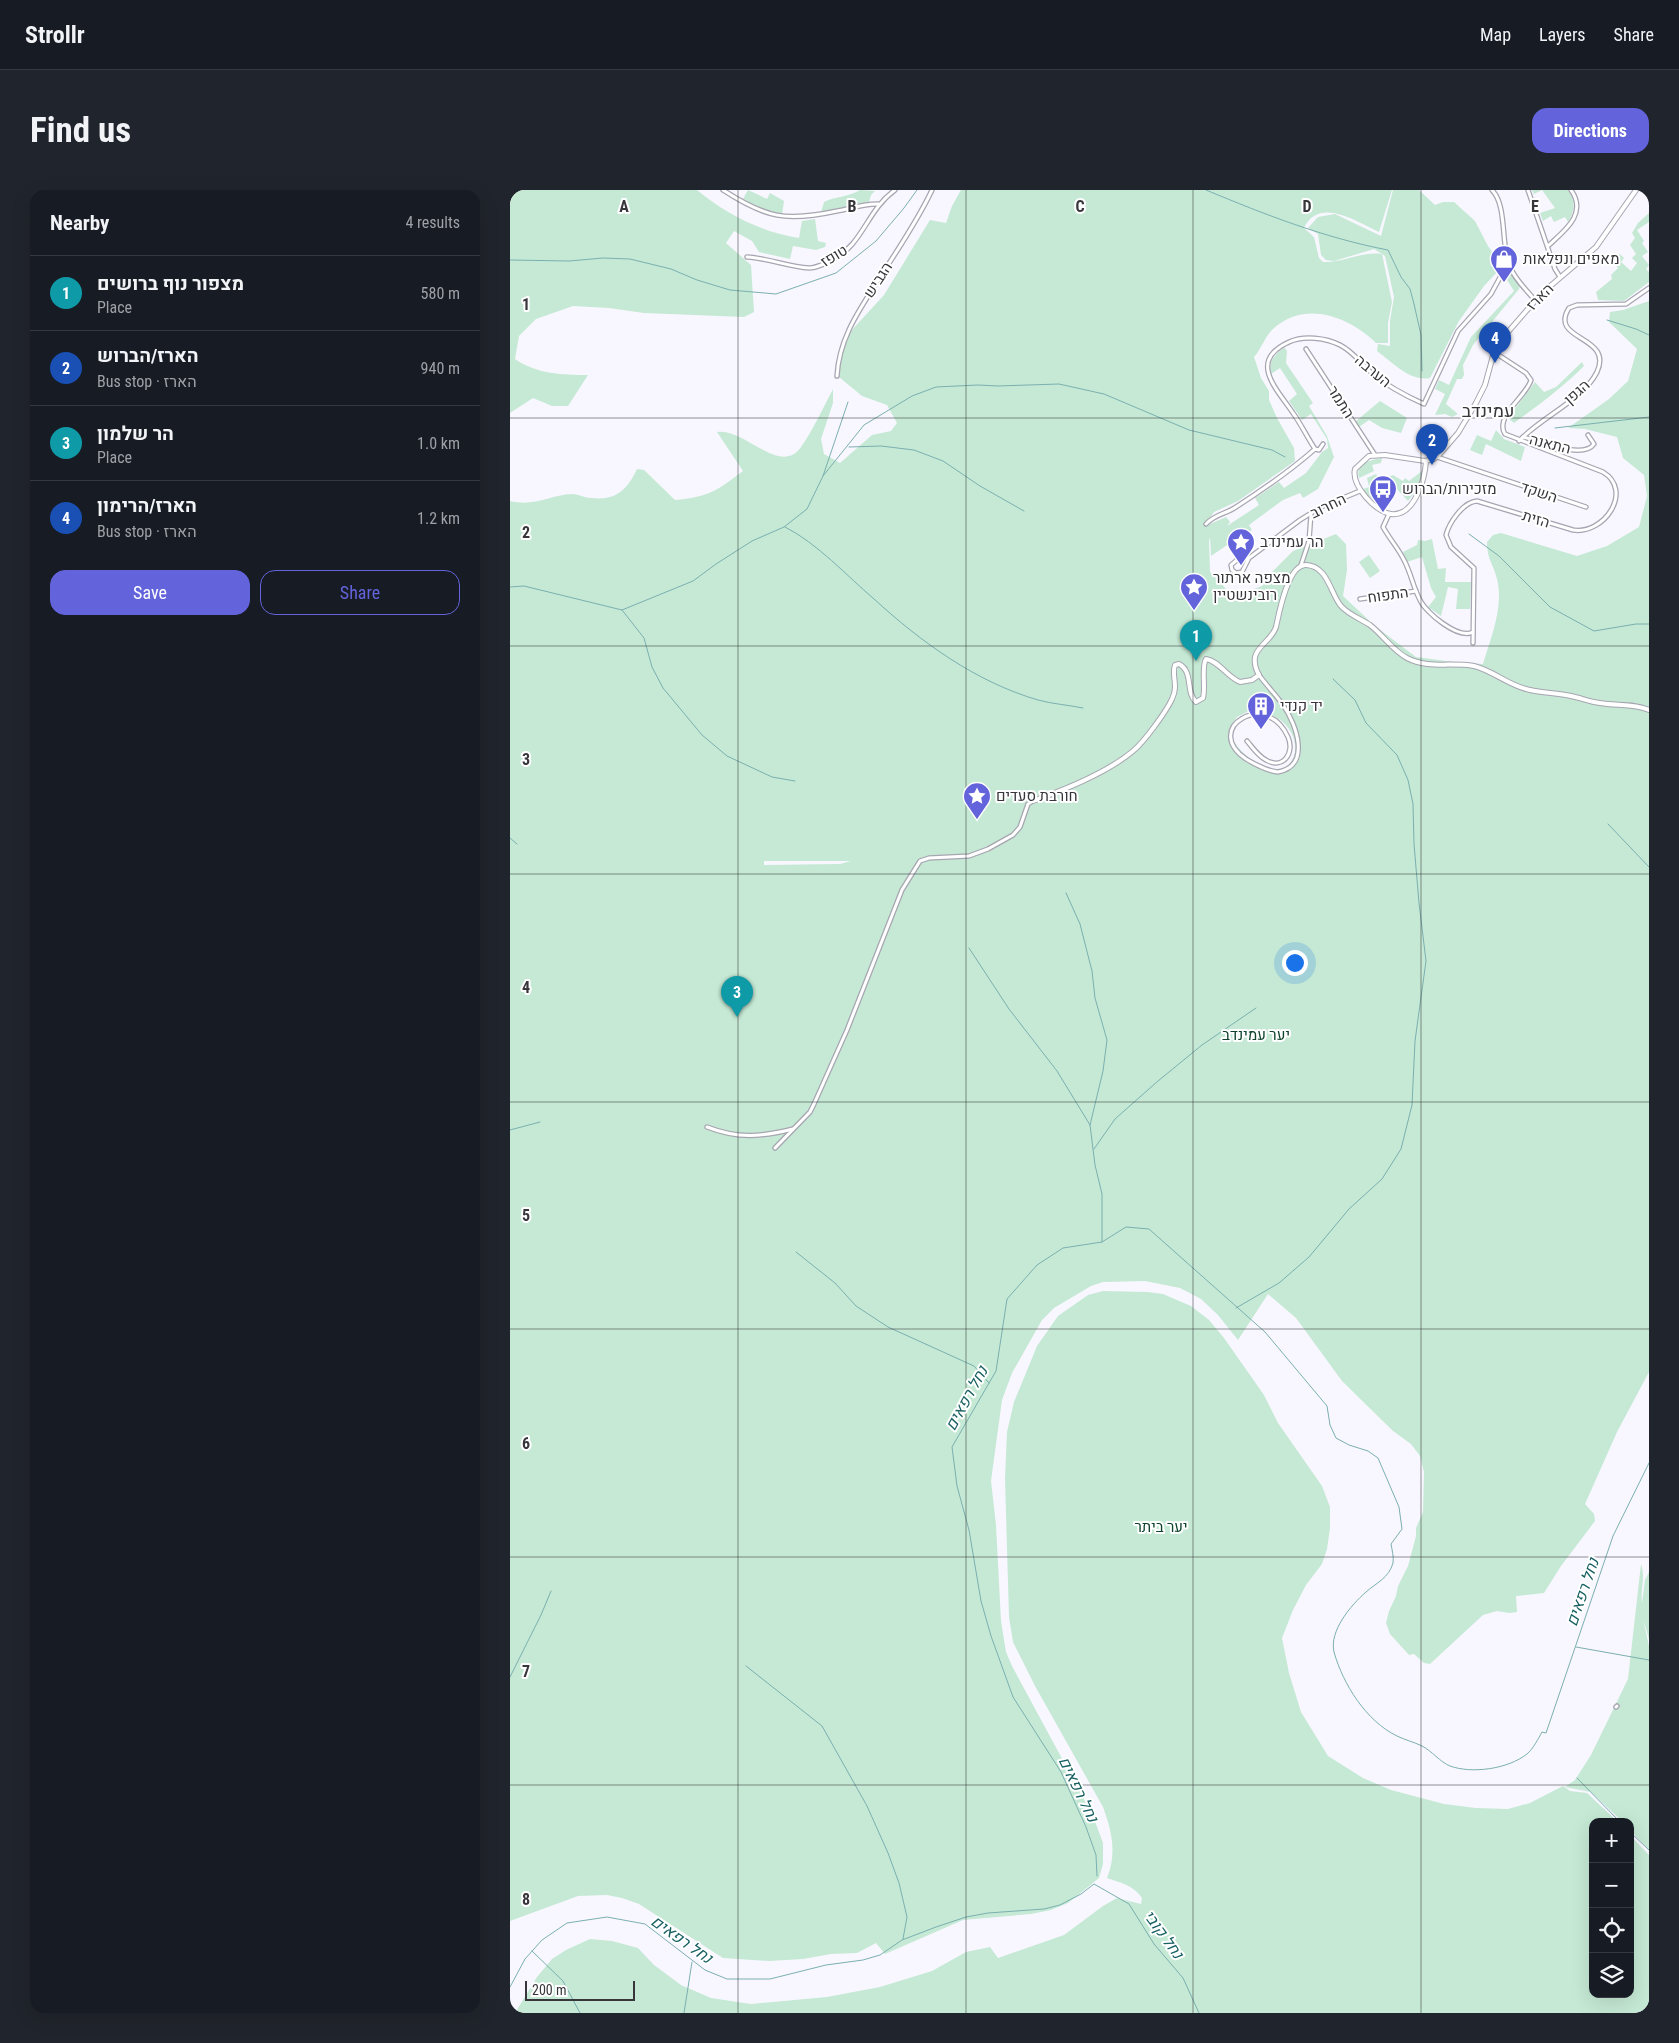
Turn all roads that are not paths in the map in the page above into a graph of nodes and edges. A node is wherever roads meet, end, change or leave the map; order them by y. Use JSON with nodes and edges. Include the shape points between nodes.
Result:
{"nodes":[{"id":1,"x":724,"y":190,"type":"edge"},
{"id":2,"x":895,"y":190,"type":"edge"},
{"id":3,"x":932,"y":190,"type":"edge"},
{"id":4,"x":1492,"y":190,"type":"edge"},
{"id":5,"x":1528,"y":190,"type":"edge"},
{"id":6,"x":1571,"y":190,"type":"edge"},
{"id":7,"x":1636,"y":190,"type":"edge"},
{"id":8,"x":879,"y":204,"type":"junction"},
{"id":9,"x":1548,"y":246,"type":"junction"},
{"id":10,"x":747,"y":257,"type":"dead end"},
{"id":11,"x":1509,"y":266,"type":"junction"},
{"id":12,"x":1560,"y":277,"type":"junction"},
{"id":13,"x":1649,"y":288,"type":"edge"},
{"id":14,"x":1535,"y":300,"type":"junction"},
{"id":15,"x":1306,"y":349,"type":"dead end"},
{"id":16,"x":1494,"y":352,"type":"junction"},
{"id":17,"x":837,"y":376,"type":"dead end"},
{"id":18,"x":1588,"y":435,"type":"dead end"},
{"id":19,"x":1523,"y":437,"type":"junction"},
{"id":20,"x":1519,"y":441,"type":"junction"},
{"id":21,"x":1323,"y":444,"type":"dead end"},
{"id":22,"x":1314,"y":449,"type":"junction"},
{"id":23,"x":1375,"y":455,"type":"junction"},
{"id":24,"x":1437,"y":457,"type":"junction"},
{"id":25,"x":1426,"y":461,"type":"junction"},
{"id":26,"x":1360,"y":491,"type":"junction"},
{"id":27,"x":1586,"y":508,"type":"dead end"},
{"id":28,"x":1311,"y":513,"type":"junction"},
{"id":29,"x":1389,"y":514,"type":"junction"},
{"id":30,"x":1206,"y":524,"type":"dead end"},
{"id":31,"x":1250,"y":558,"type":"junction"},
{"id":32,"x":1301,"y":565,"type":"junction"},
{"id":33,"x":1416,"y":591,"type":"junction"},
{"id":34,"x":1360,"y":599,"type":"dead end"},
{"id":35,"x":1473,"y":632,"type":"junction"},
{"id":36,"x":1473,"y":644,"type":"dead end"},
{"id":37,"x":1259,"y":675,"type":"junction"},
{"id":38,"x":1649,"y":710,"type":"edge"},
{"id":39,"x":1247,"y":741,"type":"dead end"},
{"id":40,"x":1033,"y":801,"type":"joint"},
{"id":41,"x":707,"y":1127,"type":"dead end"},
{"id":42,"x":793,"y":1129,"type":"junction"},
{"id":43,"x":775,"y":1148,"type":"dead end"}],
"edges":[{"from":1,"to":8,"type":"street","via":[[757,210],[784,217],[813,216]]},
{"from":2,"to":8,"type":"street","name":"טופז"},
{"from":3,"to":17,"type":"street","name":"הגביש","via":[[852,321],[841,348]]},
{"from":4,"to":11,"type":"street","via":[[1501,205]]},
{"from":5,"to":9,"type":"street"},
{"from":6,"to":9,"type":"street","via":[[1577,202],[1575,217]]},
{"from":7,"to":12,"type":"street","name":"הארז","via":[[1599,244]]},
{"from":8,"to":10,"type":"street","name":"טופז","via":[[854,244],[820,266],[807,268]]},
{"from":9,"to":12,"type":"street"},
{"from":11,"to":14,"type":"street"},
{"from":11,"to":22,"type":"street","name":"הערבה","via":[[1504,269],[1494,290],[1456,334],[1424,404],[1382,381],[1334,342],[1302,339],[1287,342],[1279,348],[1268,363],[1269,377]]},
{"from":12,"to":14,"type":"street","name":"הארז"},
{"from":13,"to":19,"type":"street","name":"הגפן","via":[[1626,304],[1569,308],[1566,326],[1598,351],[1601,357],[1598,368],[1583,390]]},
{"from":14,"to":16,"type":"street","name":"הארז"},
{"from":15,"to":23,"type":"street","name":"התמר"},
{"from":16,"to":20,"type":"street","via":[[1526,373],[1531,380],[1503,424],[1505,434]]},
{"from":16,"to":24,"type":"street","name":"הארז","via":[[1476,403],[1458,433]]},
{"from":18,"to":19,"type":"street","name":"התאנה","via":[[1594,444],[1582,451]]},
{"from":19,"to":20,"type":"street","name":"הגפן"},
{"from":20,"to":35,"type":"street","name":"הזית","via":[[1603,472],[1615,484],[1615,497],[1604,520],[1596,526],[1578,530],[1477,501],[1466,505],[1450,524],[1446,535],[1451,547],[1474,568]]},
{"from":21,"to":22,"type":"street","via":[[1319,450]]},
{"from":22,"to":30,"type":"street","via":[[1275,482],[1233,509],[1212,517]]},
{"from":23,"to":25,"type":"street"},
{"from":23,"to":26,"type":"street","via":[[1355,469]]},
{"from":24,"to":25,"type":"street","name":"הארז"},
{"from":24,"to":27,"type":"street","name":"השקד"},
{"from":25,"to":29,"type":"street","via":[[1422,484],[1415,499],[1401,511]]},
{"from":26,"to":28,"type":"street","name":"החרוב"},
{"from":26,"to":29,"type":"street"},
{"from":28,"to":31,"type":"street","name":"החרוב"},
{"from":28,"to":32,"type":"street"},
{"from":29,"to":33,"type":"street","via":[[1383,527],[1405,561]]},
{"from":31,"to":31,"type":"street","name":"החרוב","via":[[1236,560],[1231,569],[1235,573],[1242,572]]},
{"from":32,"to":37,"type":"street","via":[[1290,580],[1272,635],[1256,653],[1255,667]]},
{"from":32,"to":38,"type":"street","via":[[1323,574],[1340,605],[1371,626],[1407,658],[1432,665],[1473,666],[1528,690]]},
{"from":33,"to":34,"type":"street","name":"התפוח"},
{"from":33,"to":35,"type":"street","via":[[1433,615],[1458,632]]},
{"from":35,"to":36,"type":"street","name":"הזית"},
{"from":37,"to":39,"type":"street","via":[[1292,720],[1299,753],[1292,766],[1278,772],[1262,768],[1241,755],[1232,741],[1234,725],[1242,717],[1265,715],[1274,720],[1288,737],[1289,756],[1278,763],[1268,761]]},
{"from":37,"to":40,"type":"street","via":[[1240,682],[1212,660],[1206,659],[1205,692],[1203,698],[1196,702],[1191,698],[1187,672],[1179,664],[1175,665],[1173,697],[1140,744],[1119,762]]},
{"from":40,"to":42,"type":"street","via":[[1028,804],[1020,827],[1013,835],[988,849],[969,856],[920,861],[902,890],[855,1012],[814,1104]]},
{"from":41,"to":42,"type":"street","via":[[725,1134],[757,1136]]},
{"from":42,"to":43,"type":"street"}]}
